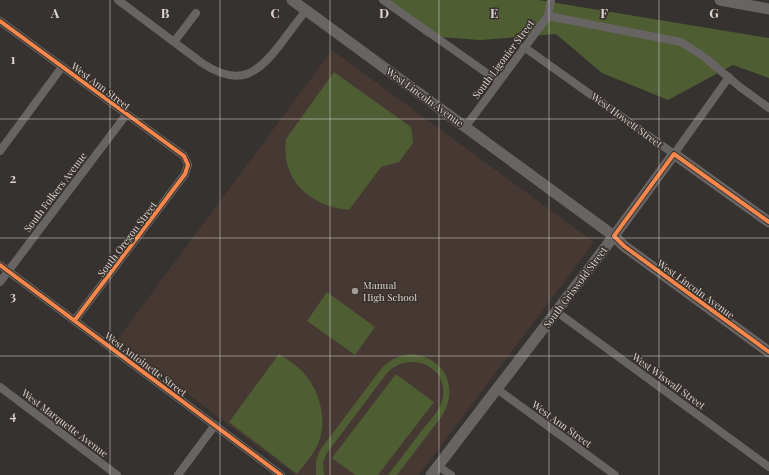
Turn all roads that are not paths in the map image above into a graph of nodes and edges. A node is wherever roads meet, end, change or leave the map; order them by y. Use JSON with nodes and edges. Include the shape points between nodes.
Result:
{"nodes":[{"id":1,"x":118,"y":0,"type":"edge"},
{"id":2,"x":292,"y":0,"type":"edge"},
{"id":3,"x":383,"y":0,"type":"edge"},
{"id":4,"x":551,"y":0,"type":"edge"},
{"id":5,"x":720,"y":0,"type":"edge"},
{"id":6,"x":769,"y":9,"type":"edge"},
{"id":7,"x":306,"y":10,"type":"junction"},
{"id":8,"x":196,"y":13,"type":"dead end"},
{"id":9,"x":548,"y":16,"type":"junction"},
{"id":10,"x":0,"y":21,"type":"edge"},
{"id":11,"x":174,"y":42,"type":"junction"},
{"id":12,"x":524,"y":47,"type":"junction"},
{"id":13,"x":62,"y":67,"type":"junction"},
{"id":14,"x":729,"y":77,"type":"junction"},
{"id":15,"x":498,"y":81,"type":"junction"},
{"id":16,"x":769,"y":108,"type":"edge"},
{"id":17,"x":126,"y":115,"type":"junction"},
{"id":18,"x":466,"y":126,"type":"junction"},
{"id":19,"x":1,"y":147,"type":"edge"},
{"id":20,"x":674,"y":154,"type":"junction"},
{"id":21,"x":188,"y":165,"type":"joint"},
{"id":22,"x":769,"y":222,"type":"edge"},
{"id":23,"x":614,"y":236,"type":"junction"},
{"id":24,"x":0,"y":265,"type":"edge"},
{"id":25,"x":8,"y":271,"type":"junction"},
{"id":26,"x":0,"y":282,"type":"edge"},
{"id":27,"x":557,"y":312,"type":"junction"},
{"id":28,"x":75,"y":320,"type":"junction"},
{"id":29,"x":769,"y":352,"type":"edge"},
{"id":30,"x":0,"y":387,"type":"edge"},
{"id":31,"x":497,"y":389,"type":"junction"},
{"id":32,"x":215,"y":425,"type":"junction"},
{"id":33,"x":438,"y":466,"type":"junction"},
{"id":34,"x":769,"y":468,"type":"edge"},
{"id":35,"x":117,"y":475,"type":"edge"},
{"id":36,"x":178,"y":475,"type":"edge"},
{"id":37,"x":281,"y":475,"type":"edge"},
{"id":38,"x":431,"y":475,"type":"edge"},
{"id":39,"x":451,"y":475,"type":"edge"},
{"id":40,"x":615,"y":475,"type":"edge"}],
"edges":[{"from":1,"to":11,"type":"street"},
{"from":2,"to":7,"type":"main road","name":"West Lincoln Avenue"},
{"from":3,"to":15,"type":"street"},
{"from":4,"to":9,"type":"street","name":"South Ligonier Street"},
{"from":5,"to":6,"type":"main road"},
{"from":7,"to":11,"type":"street","via":[[264,64],[245,74],[232,75],[214,70]]},
{"from":7,"to":18,"type":"main road","name":"West Lincoln Avenue"},
{"from":8,"to":11,"type":"street"},
{"from":9,"to":12,"type":"street","name":"South Ligonier Street"},
{"from":9,"to":14,"type":"street","via":[[677,40],[692,47]]},
{"from":10,"to":13,"type":"street","name":"West Ann Street"},
{"from":12,"to":15,"type":"street","name":"South Ligonier Street"},
{"from":12,"to":20,"type":"street","name":"West Howett Street"},
{"from":13,"to":17,"type":"street","name":"West Ann Street"},
{"from":13,"to":19,"type":"street"},
{"from":14,"to":16,"type":"street"},
{"from":14,"to":20,"type":"street","name":"South Griswold Street"},
{"from":15,"to":18,"type":"street","name":"South Ligonier Street"},
{"from":17,"to":21,"type":"street","name":"West Ann Street","via":[[184,156]]},
{"from":17,"to":25,"type":"street","name":"South Folkers Avenue"},
{"from":18,"to":23,"type":"main road","name":"West Lincoln Avenue"},
{"from":20,"to":22,"type":"main road","name":"West Howett Street"},
{"from":20,"to":23,"type":"main road","name":"South Griswold Street"},
{"from":21,"to":28,"type":"street","name":"South Oregon Street","via":[[188,170]]},
{"from":23,"to":27,"type":"main road","name":"South Griswold Street"},
{"from":23,"to":29,"type":"main road","name":"West Lincoln Avenue","via":[[624,246]]},
{"from":24,"to":25,"type":"street","name":"West Antoinette Street"},
{"from":25,"to":26,"type":"street","name":"South Folkers Avenue"},
{"from":25,"to":28,"type":"street","name":"West Antoinette Street"},
{"from":27,"to":31,"type":"main road","name":"South Griswold Street"},
{"from":27,"to":34,"type":"street","name":"West Wiswall Street"},
{"from":28,"to":32,"type":"street","name":"West Antoinette Street"},
{"from":30,"to":35,"type":"street","name":"West Marquette Avenue"},
{"from":31,"to":33,"type":"main road","name":"South Griswold Street"},
{"from":31,"to":40,"type":"street","name":"West Ann Street"},
{"from":32,"to":36,"type":"street"},
{"from":32,"to":37,"type":"street","name":"West Antoinette Street"},
{"from":33,"to":38,"type":"main road","name":"South Griswold Street"},
{"from":33,"to":39,"type":"street"}]}
